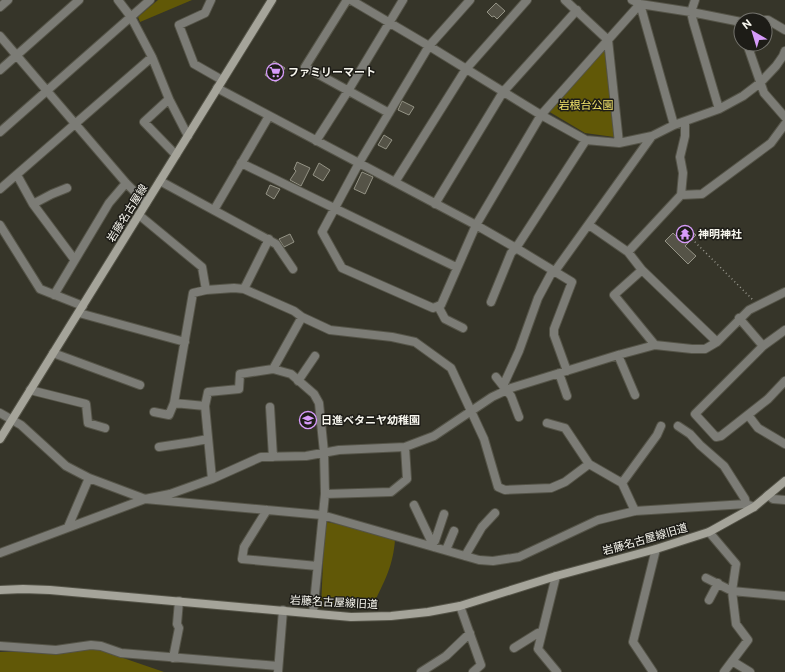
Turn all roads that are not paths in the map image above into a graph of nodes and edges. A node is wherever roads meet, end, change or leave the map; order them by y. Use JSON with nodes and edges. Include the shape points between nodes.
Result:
{"nodes":[{"id":1,"x":8,"y":0,"type":"edge"},
{"id":2,"x":79,"y":0,"type":"edge"},
{"id":3,"x":118,"y":0,"type":"edge"},
{"id":4,"x":150,"y":0,"type":"edge"},
{"id":5,"x":211,"y":0,"type":"edge"},
{"id":6,"x":272,"y":0,"type":"edge"},
{"id":7,"x":348,"y":0,"type":"edge"},
{"id":8,"x":351,"y":0,"type":"edge"},
{"id":9,"x":403,"y":0,"type":"edge"},
{"id":10,"x":470,"y":0,"type":"edge"},
{"id":11,"x":527,"y":0,"type":"edge"},
{"id":12,"x":565,"y":0,"type":"edge"},
{"id":13,"x":695,"y":0,"type":"edge"},
{"id":14,"x":636,"y":2,"type":"edge"},
{"id":15,"x":0,"y":7,"type":"edge"},
{"id":16,"x":577,"y":10,"type":"junction"},
{"id":17,"x":691,"y":12,"type":"junction"},
{"id":18,"x":131,"y":17,"type":"junction"},
{"id":19,"x":733,"y":22,"type":"edge"},
{"id":20,"x":388,"y":23,"type":"junction"},
{"id":21,"x":773,"y":23,"type":"edge"},
{"id":22,"x":785,"y":30,"type":"edge"},
{"id":23,"x":0,"y":36,"type":"edge"},
{"id":24,"x":608,"y":40,"type":"junction"},
{"id":25,"x":429,"y":46,"type":"junction"},
{"id":26,"x":785,"y":51,"type":"edge"},
{"id":27,"x":750,"y":52,"type":"edge"},
{"id":28,"x":17,"y":55,"type":"junction"},
{"id":29,"x":152,"y":57,"type":"junction"},
{"id":30,"x":466,"y":69,"type":"junction"},
{"id":31,"x":0,"y":70,"type":"edge"},
{"id":32,"x":222,"y":80,"type":"junction"},
{"id":33,"x":760,"y":83,"type":"junction"},
{"id":34,"x":217,"y":88,"type":"junction"},
{"id":35,"x":48,"y":90,"type":"junction"},
{"id":36,"x":348,"y":90,"type":"junction"},
{"id":37,"x":503,"y":92,"type":"junction"},
{"id":38,"x":169,"y":99,"type":"junction"},
{"id":39,"x":719,"y":109,"type":"junction"},
{"id":40,"x":389,"y":113,"type":"junction"},
{"id":41,"x":541,"y":115,"type":"junction"},
{"id":42,"x":269,"y":116,"type":"junction"},
{"id":43,"x":785,"y":117,"type":"edge"},
{"id":44,"x":685,"y":122,"type":"junction"},
{"id":45,"x":76,"y":123,"type":"junction"},
{"id":46,"x":785,"y":124,"type":"edge"},
{"id":47,"x":674,"y":125,"type":"junction"},
{"id":48,"x":0,"y":132,"type":"edge"},
{"id":49,"x":188,"y":136,"type":"junction"},
{"id":50,"x":652,"y":136,"type":"junction"},
{"id":51,"x":586,"y":140,"type":"junction"},
{"id":52,"x":316,"y":141,"type":"junction"},
{"id":53,"x":619,"y":143,"type":"junction"},
{"id":54,"x":176,"y":155,"type":"junction"},
{"id":55,"x":241,"y":163,"type":"junction"},
{"id":56,"x":359,"y":163,"type":"junction"},
{"id":57,"x":17,"y":175,"type":"junction"},
{"id":58,"x":160,"y":181,"type":"junction"},
{"id":59,"x":395,"y":182,"type":"junction"},
{"id":60,"x":126,"y":183,"type":"junction"},
{"id":61,"x":67,"y":188,"type":"dead end"},
{"id":62,"x":0,"y":189,"type":"edge"},
{"id":63,"x":681,"y":195,"type":"junction"},
{"id":64,"x":146,"y":203,"type":"junction"},
{"id":65,"x":33,"y":204,"type":"junction"},
{"id":66,"x":435,"y":204,"type":"junction"},
{"id":67,"x":335,"y":209,"type":"junction"},
{"id":68,"x":214,"y":210,"type":"junction"},
{"id":69,"x":139,"y":215,"type":"junction"},
{"id":70,"x":0,"y":225,"type":"edge"},
{"id":71,"x":589,"y":225,"type":"junction"},
{"id":72,"x":476,"y":226,"type":"junction"},
{"id":73,"x":269,"y":239,"type":"junction"},
{"id":74,"x":516,"y":248,"type":"junction"},
{"id":75,"x":628,"y":252,"type":"junction"},
{"id":76,"x":74,"y":259,"type":"junction"},
{"id":77,"x":456,"y":267,"type":"junction"},
{"id":78,"x":292,"y":270,"type":"dead end"},
{"id":79,"x":554,"y":270,"type":"junction"},
{"id":80,"x":642,"y":270,"type":"junction"},
{"id":81,"x":244,"y":289,"type":"junction"},
{"id":82,"x":206,"y":290,"type":"junction"},
{"id":83,"x":785,"y":292,"type":"edge"},
{"id":84,"x":54,"y":295,"type":"junction"},
{"id":85,"x":491,"y":302,"type":"dead end"},
{"id":86,"x":438,"y":306,"type":"junction"},
{"id":87,"x":81,"y":309,"type":"junction"},
{"id":88,"x":302,"y":317,"type":"junction"},
{"id":89,"x":739,"y":318,"type":"junction"},
{"id":90,"x":463,"y":328,"type":"dead end"},
{"id":91,"x":785,"y":330,"type":"edge"},
{"id":92,"x":185,"y":342,"type":"junction"},
{"id":93,"x":717,"y":342,"type":"junction"},
{"id":94,"x":655,"y":345,"type":"junction"},
{"id":95,"x":763,"y":346,"type":"junction"},
{"id":96,"x":53,"y":353,"type":"junction"},
{"id":97,"x":618,"y":355,"type":"junction"},
{"id":98,"x":315,"y":356,"type":"dead end"},
{"id":99,"x":273,"y":369,"type":"junction"},
{"id":100,"x":563,"y":372,"type":"junction"},
{"id":101,"x":496,"y":377,"type":"dead end"},
{"id":102,"x":298,"y":380,"type":"junction"},
{"id":103,"x":785,"y":381,"type":"edge"},
{"id":104,"x":140,"y":385,"type":"dead end"},
{"id":105,"x":508,"y":387,"type":"junction"},
{"id":106,"x":30,"y":390,"type":"junction"},
{"id":107,"x":635,"y":395,"type":"dead end"},
{"id":108,"x":567,"y":396,"type":"dead end"},
{"id":109,"x":174,"y":402,"type":"junction"},
{"id":110,"x":205,"y":406,"type":"junction"},
{"id":111,"x":270,"y":407,"type":"dead end"},
{"id":112,"x":471,"y":411,"type":"junction"},
{"id":113,"x":154,"y":412,"type":"dead end"},
{"id":114,"x":0,"y":413,"type":"edge"},
{"id":115,"x":748,"y":415,"type":"junction"},
{"id":116,"x":521,"y":419,"type":"dead end"},
{"id":117,"x":11,"y":420,"type":"junction"},
{"id":118,"x":547,"y":423,"type":"dead end"},
{"id":119,"x":662,"y":426,"type":"dead end"},
{"id":120,"x":678,"y":426,"type":"dead end"},
{"id":121,"x":105,"y":428,"type":"dead end"},
{"id":122,"x":0,"y":438,"type":"edge"},
{"id":123,"x":208,"y":439,"type":"junction"},
{"id":124,"x":785,"y":444,"type":"edge"},
{"id":125,"x":159,"y":447,"type":"dead end"},
{"id":126,"x":404,"y":447,"type":"junction"},
{"id":127,"x":324,"y":452,"type":"junction"},
{"id":128,"x":273,"y":457,"type":"junction"},
{"id":129,"x":589,"y":464,"type":"junction"},
{"id":130,"x":89,"y":478,"type":"junction"},
{"id":131,"x":212,"y":479,"type":"junction"},
{"id":132,"x":785,"y":482,"type":"edge"},
{"id":133,"x":622,"y":483,"type":"junction"},
{"id":134,"x":325,"y":494,"type":"junction"},
{"id":135,"x":768,"y":495,"type":"junction"},
{"id":136,"x":144,"y":499,"type":"junction"},
{"id":137,"x":785,"y":500,"type":"edge"},
{"id":138,"x":414,"y":504,"type":"dead end"},
{"id":139,"x":746,"y":504,"type":"junction"},
{"id":140,"x":754,"y":507,"type":"junction"},
{"id":141,"x":267,"y":510,"type":"junction"},
{"id":142,"x":635,"y":511,"type":"junction"},
{"id":143,"x":495,"y":513,"type":"dead end"},
{"id":144,"x":444,"y":514,"type":"dead end"},
{"id":145,"x":322,"y":515,"type":"junction"},
{"id":146,"x":68,"y":527,"type":"junction"},
{"id":147,"x":454,"y":531,"type":"dead end"},
{"id":148,"x":708,"y":532,"type":"junction"},
{"id":149,"x":433,"y":546,"type":"junction"},
{"id":150,"x":656,"y":549,"type":"junction"},
{"id":151,"x":446,"y":550,"type":"junction"},
{"id":152,"x":0,"y":553,"type":"edge"},
{"id":153,"x":465,"y":556,"type":"junction"},
{"id":154,"x":317,"y":566,"type":"junction"},
{"id":155,"x":556,"y":576,"type":"junction"},
{"id":156,"x":706,"y":578,"type":"dead end"},
{"id":157,"x":718,"y":583,"type":"junction"},
{"id":158,"x":0,"y":590,"type":"edge"},
{"id":159,"x":732,"y":591,"type":"junction"},
{"id":160,"x":785,"y":596,"type":"edge"},
{"id":161,"x":709,"y":600,"type":"dead end"},
{"id":162,"x":179,"y":601,"type":"junction"},
{"id":163,"x":460,"y":606,"type":"junction"},
{"id":164,"x":283,"y":610,"type":"junction"},
{"id":165,"x":313,"y":613,"type":"junction"},
{"id":166,"x":542,"y":632,"type":"junction"},
{"id":167,"x":470,"y":633,"type":"junction"},
{"id":168,"x":0,"y":646,"type":"edge"},
{"id":169,"x":514,"y":648,"type":"dead end"},
{"id":170,"x":173,"y":658,"type":"junction"},
{"id":171,"x":732,"y":661,"type":"junction"},
{"id":172,"x":278,"y":669,"type":"edge"},
{"id":173,"x":555,"y":671,"type":"edge"},
{"id":174,"x":421,"y":672,"type":"edge"},
{"id":175,"x":473,"y":672,"type":"edge"},
{"id":176,"x":653,"y":672,"type":"edge"},
{"id":177,"x":724,"y":672,"type":"edge"},
{"id":178,"x":750,"y":672,"type":"edge"}],
"edges":[{"from":1,"to":15,"type":"street"},
{"from":2,"to":28,"type":"street"},
{"from":3,"to":18,"type":"street"},
{"from":4,"to":18,"type":"street"},
{"from":5,"to":32,"type":"street","via":[[205,13],[178,25],[194,64]]},
{"from":6,"to":32,"type":"street","name":"岩藤名古屋線"},
{"from":7,"to":36,"type":"street","via":[[305,67]]},
{"from":8,"to":20,"type":"street"},
{"from":9,"to":20,"type":"street"},
{"from":10,"to":25,"type":"street"},
{"from":11,"to":30,"type":"street"},
{"from":12,"to":16,"type":"street"},
{"from":13,"to":17,"type":"street"},
{"from":14,"to":17,"type":"street"},
{"from":14,"to":24,"type":"street"},
{"from":14,"to":47,"type":"street"},
{"from":16,"to":24,"type":"street"},
{"from":16,"to":37,"type":"street"},
{"from":17,"to":19,"type":"street"},
{"from":17,"to":39,"type":"street"},
{"from":18,"to":29,"type":"street"},
{"from":18,"to":35,"type":"street"},
{"from":20,"to":25,"type":"street"},
{"from":20,"to":36,"type":"street"},
{"from":21,"to":22,"type":"street"},
{"from":23,"to":28,"type":"street"},
{"from":24,"to":41,"type":"street"},
{"from":24,"to":53,"type":"street"},
{"from":25,"to":30,"type":"street"},
{"from":25,"to":40,"type":"street"},
{"from":26,"to":33,"type":"street","via":[[776,66]]},
{"from":27,"to":33,"type":"street"},
{"from":28,"to":31,"type":"street"},
{"from":28,"to":35,"type":"street"},
{"from":29,"to":38,"type":"street"},
{"from":29,"to":45,"type":"street"},
{"from":30,"to":37,"type":"street"},
{"from":30,"to":59,"type":"street"},
{"from":32,"to":34,"type":"street","name":"岩藤名古屋線"},
{"from":33,"to":39,"type":"street"},
{"from":33,"to":43,"type":"street","via":[[764,94]]},
{"from":34,"to":42,"type":"street"},
{"from":34,"to":49,"type":"street","name":"岩藤名古屋線"},
{"from":35,"to":45,"type":"street"},
{"from":35,"to":48,"type":"street"},
{"from":36,"to":40,"type":"street"},
{"from":36,"to":52,"type":"street"},
{"from":37,"to":41,"type":"street"},
{"from":37,"to":66,"type":"street"},
{"from":38,"to":49,"type":"street"},
{"from":38,"to":54,"type":"street","via":[[144,122]]},
{"from":39,"to":44,"type":"street"},
{"from":40,"to":56,"type":"street"},
{"from":41,"to":51,"type":"street"},
{"from":41,"to":72,"type":"street"},
{"from":42,"to":52,"type":"street"},
{"from":42,"to":55,"type":"street"},
{"from":44,"to":47,"type":"street"},
{"from":44,"to":63,"type":"street","via":[[680,157],[683,173]]},
{"from":45,"to":57,"type":"street"},
{"from":45,"to":60,"type":"street"},
{"from":46,"to":63,"type":"street","via":[[771,143],[702,194]]},
{"from":47,"to":50,"type":"street"},
{"from":49,"to":54,"type":"street","name":"岩藤名古屋線"},
{"from":50,"to":53,"type":"street"},
{"from":50,"to":71,"type":"street"},
{"from":51,"to":53,"type":"street"},
{"from":51,"to":74,"type":"street"},
{"from":52,"to":56,"type":"street"},
{"from":54,"to":58,"type":"street","name":"岩藤名古屋線"},
{"from":55,"to":67,"type":"street"},
{"from":55,"to":68,"type":"street"},
{"from":56,"to":59,"type":"street"},
{"from":56,"to":67,"type":"street"},
{"from":57,"to":62,"type":"street"},
{"from":57,"to":65,"type":"street"},
{"from":58,"to":64,"type":"street","name":"岩藤名古屋線"},
{"from":58,"to":68,"type":"street"},
{"from":59,"to":66,"type":"street"},
{"from":60,"to":64,"type":"street"},
{"from":60,"to":76,"type":"street","via":[[109,203]]},
{"from":61,"to":65,"type":"street"},
{"from":63,"to":75,"type":"street"},
{"from":64,"to":69,"type":"street","name":"岩藤名古屋線"},
{"from":65,"to":76,"type":"street"},
{"from":66,"to":72,"type":"street"},
{"from":67,"to":77,"type":"street"},
{"from":67,"to":86,"type":"street","via":[[322,232],[342,268],[433,308]]},
{"from":68,"to":73,"type":"street"},
{"from":69,"to":82,"type":"street","via":[[202,267]]},
{"from":69,"to":87,"type":"street","name":"岩藤名古屋線"},
{"from":70,"to":84,"type":"street","via":[[40,289]]},
{"from":71,"to":75,"type":"street"},
{"from":71,"to":79,"type":"street"},
{"from":72,"to":74,"type":"street"},
{"from":72,"to":77,"type":"street"},
{"from":73,"to":78,"type":"street","via":[[276,244]]},
{"from":73,"to":81,"type":"street"},
{"from":74,"to":79,"type":"street"},
{"from":74,"to":85,"type":"street","via":[[511,253]]},
{"from":75,"to":80,"type":"street"},
{"from":76,"to":84,"type":"street"},
{"from":77,"to":86,"type":"street","via":[[441,305]]},
{"from":79,"to":100,"type":"street","via":[[572,282],[554,329]]},
{"from":79,"to":105,"type":"street","via":[[538,298]]},
{"from":80,"to":93,"type":"street"},
{"from":80,"to":94,"type":"street","via":[[614,295]]},
{"from":81,"to":82,"type":"street"},
{"from":81,"to":88,"type":"street","via":[[294,310]]},
{"from":82,"to":92,"type":"street","via":[[193,293]]},
{"from":83,"to":89,"type":"street","via":[[749,310]]},
{"from":84,"to":87,"type":"street"},
{"from":86,"to":90,"type":"street","via":[[445,319]]},
{"from":87,"to":92,"type":"street"},
{"from":87,"to":96,"type":"street","name":"岩藤名古屋線"},
{"from":88,"to":99,"type":"street"},
{"from":88,"to":112,"type":"street","via":[[330,330],[392,336],[415,342],[451,368]]},
{"from":89,"to":93,"type":"street"},
{"from":89,"to":95,"type":"street"},
{"from":91,"to":95,"type":"street"},
{"from":92,"to":109,"type":"street"},
{"from":93,"to":94,"type":"street","via":[[705,349]]},
{"from":94,"to":97,"type":"street"},
{"from":95,"to":115,"type":"street","via":[[695,414],[716,437],[721,436]]},
{"from":96,"to":104,"type":"street"},
{"from":96,"to":106,"type":"street","name":"岩藤名古屋線"},
{"from":97,"to":100,"type":"street"},
{"from":97,"to":107,"type":"street"},
{"from":98,"to":102,"type":"street"},
{"from":99,"to":102,"type":"street","via":[[291,374]]},
{"from":99,"to":110,"type":"street","via":[[240,374],[239,389],[208,392]]},
{"from":100,"to":105,"type":"street"},
{"from":100,"to":108,"type":"street"},
{"from":101,"to":105,"type":"street"},
{"from":102,"to":127,"type":"street","via":[[314,394],[319,403]]},
{"from":103,"to":115,"type":"street"},
{"from":105,"to":112,"type":"street"},
{"from":105,"to":116,"type":"street","via":[[515,394]]},
{"from":106,"to":117,"type":"street","name":"岩藤名古屋線"},
{"from":106,"to":121,"type":"street","via":[[86,404],[88,423]]},
{"from":109,"to":110,"type":"street"},
{"from":109,"to":113,"type":"street","via":[[169,415]]},
{"from":110,"to":123,"type":"street"},
{"from":111,"to":128,"type":"street"},
{"from":112,"to":126,"type":"street","via":[[434,436]]},
{"from":112,"to":129,"type":"street","via":[[484,439],[498,487],[505,490],[551,488],[565,482]]},
{"from":114,"to":117,"type":"street"},
{"from":115,"to":124,"type":"street","via":[[758,428]]},
{"from":117,"to":122,"type":"street","name":"岩藤名古屋線"},
{"from":117,"to":130,"type":"street","via":[[21,425],[66,466]]},
{"from":118,"to":129,"type":"street","via":[[566,428]]},
{"from":119,"to":133,"type":"street"},
{"from":120,"to":139,"type":"street","via":[[724,466]]},
{"from":123,"to":125,"type":"street"},
{"from":123,"to":131,"type":"street"},
{"from":126,"to":127,"type":"street"},
{"from":126,"to":134,"type":"street","via":[[408,479],[392,492]]},
{"from":127,"to":128,"type":"street","via":[[306,456]]},
{"from":127,"to":134,"type":"street"},
{"from":128,"to":131,"type":"street","via":[[261,457]]},
{"from":129,"to":133,"type":"street"},
{"from":130,"to":136,"type":"street"},
{"from":130,"to":146,"type":"street"},
{"from":131,"to":136,"type":"street","via":[[170,494]]},
{"from":132,"to":135,"type":"street","name":"岩藤名古屋線旧道"},
{"from":133,"to":142,"type":"street"},
{"from":134,"to":145,"type":"street"},
{"from":135,"to":137,"type":"street","via":[[773,499]]},
{"from":135,"to":140,"type":"street","name":"岩藤名古屋線旧道"},
{"from":136,"to":141,"type":"street"},
{"from":136,"to":146,"type":"street"},
{"from":138,"to":149,"type":"street"},
{"from":139,"to":140,"type":"street"},
{"from":139,"to":142,"type":"street"},
{"from":140,"to":148,"type":"street","name":"岩藤名古屋線旧道"},
{"from":141,"to":145,"type":"street"},
{"from":141,"to":154,"type":"street","via":[[244,547],[242,559]]},
{"from":142,"to":153,"type":"street","via":[[598,520],[519,557],[493,561]]},
{"from":143,"to":153,"type":"street","via":[[482,527]]},
{"from":144,"to":149,"type":"street"},
{"from":145,"to":149,"type":"street"},
{"from":145,"to":154,"type":"street"},
{"from":146,"to":152,"type":"street"},
{"from":147,"to":151,"type":"street"},
{"from":148,"to":150,"type":"street","name":"岩藤名古屋線旧道"},
{"from":148,"to":159,"type":"street","via":[[736,564]]},
{"from":149,"to":151,"type":"street"},
{"from":150,"to":155,"type":"street","name":"岩藤名古屋線旧道"},
{"from":150,"to":176,"type":"street","via":[[633,642]]},
{"from":151,"to":153,"type":"street"},
{"from":154,"to":165,"type":"street"},
{"from":155,"to":163,"type":"street","name":"岩藤名古屋線旧道"},
{"from":155,"to":166,"type":"street"},
{"from":156,"to":157,"type":"street"},
{"from":157,"to":159,"type":"street"},
{"from":157,"to":161,"type":"street"},
{"from":158,"to":162,"type":"street","name":"岩藤名古屋線旧道","via":[[23,588]]},
{"from":159,"to":160,"type":"street"},
{"from":159,"to":171,"type":"street","via":[[736,624],[748,640]]},
{"from":162,"to":164,"type":"street","name":"岩藤名古屋線旧道"},
{"from":162,"to":170,"type":"street"},
{"from":163,"to":165,"type":"street","name":"岩藤名古屋線旧道","via":[[391,616],[351,617]]},
{"from":163,"to":167,"type":"street"},
{"from":164,"to":165,"type":"street","name":"岩藤名古屋線旧道"},
{"from":164,"to":172,"type":"street"},
{"from":166,"to":169,"type":"street"},
{"from":166,"to":173,"type":"street","via":[[538,649]]},
{"from":167,"to":174,"type":"street","via":[[446,656]]},
{"from":167,"to":175,"type":"street","via":[[481,665]]},
{"from":168,"to":170,"type":"street","via":[[56,650],[91,645],[121,653]]},
{"from":170,"to":172,"type":"street"},
{"from":171,"to":177,"type":"street"},
{"from":171,"to":178,"type":"street"}]}
